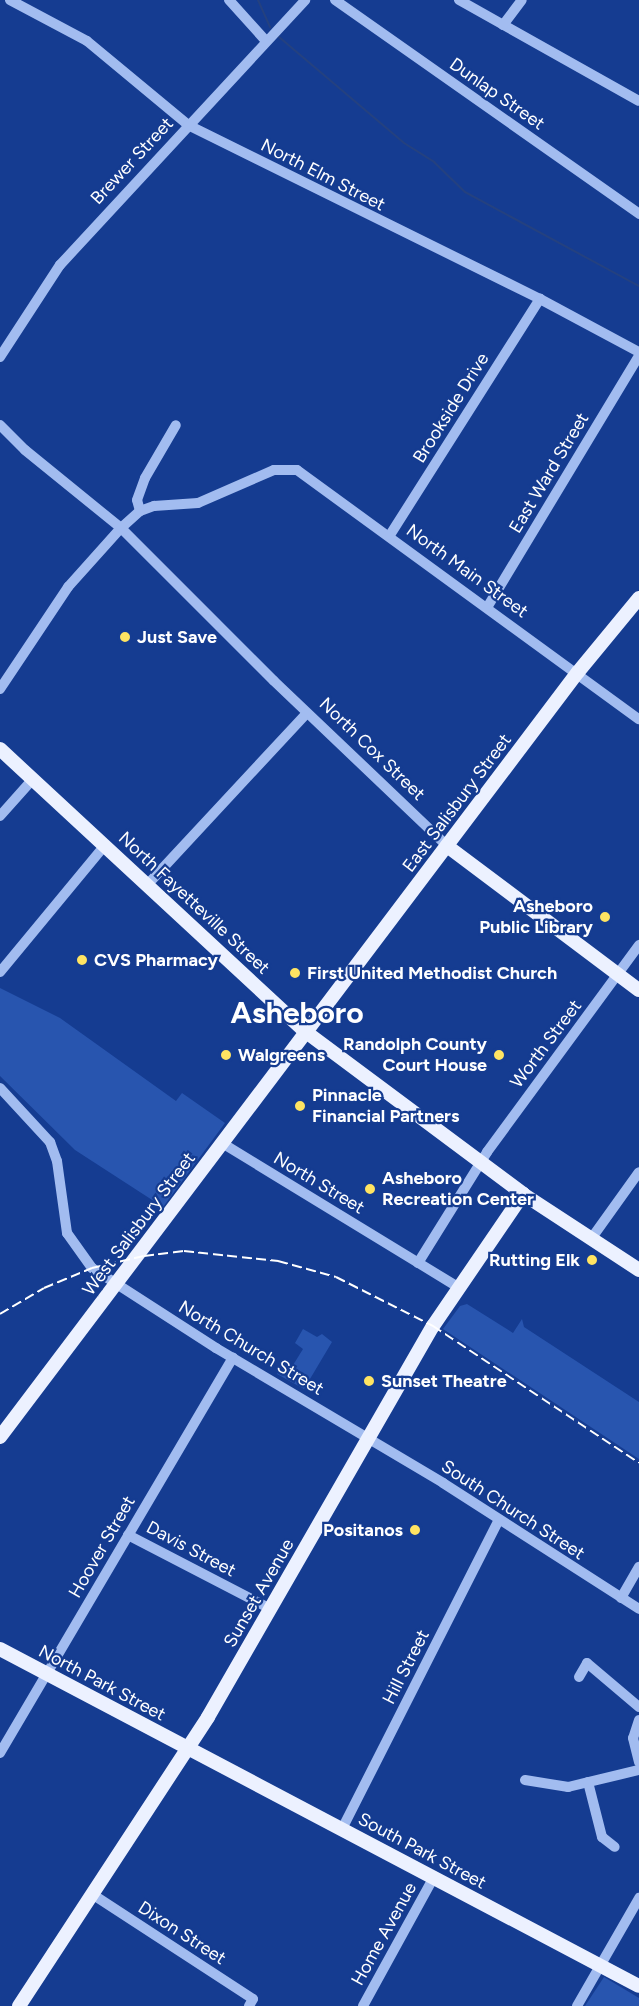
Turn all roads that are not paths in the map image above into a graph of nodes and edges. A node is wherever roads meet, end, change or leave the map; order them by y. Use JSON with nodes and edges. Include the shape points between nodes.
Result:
{"nodes":[{"id":1,"x":10,"y":0,"type":"edge"},
{"id":2,"x":229,"y":0,"type":"edge"},
{"id":3,"x":304,"y":0,"type":"edge"},
{"id":4,"x":335,"y":0,"type":"edge"},
{"id":5,"x":459,"y":0,"type":"edge"},
{"id":6,"x":522,"y":0,"type":"edge"},
{"id":7,"x":503,"y":25,"type":"junction"},
{"id":8,"x":266,"y":41,"type":"junction"},
{"id":9,"x":639,"y":100,"type":"edge"},
{"id":10,"x":188,"y":125,"type":"junction"},
{"id":11,"x":639,"y":214,"type":"edge"},
{"id":12,"x":540,"y":299,"type":"junction"},
{"id":13,"x":639,"y":354,"type":"edge"},
{"id":14,"x":0,"y":357,"type":"edge"},
{"id":15,"x":176,"y":424,"type":"dead end"},
{"id":16,"x":0,"y":425,"type":"edge"},
{"id":17,"x":140,"y":511,"type":"junction"},
{"id":18,"x":121,"y":528,"type":"junction"},
{"id":19,"x":390,"y":535,"type":"junction"},
{"id":20,"x":639,"y":598,"type":"edge"},
{"id":21,"x":488,"y":606,"type":"junction"},
{"id":22,"x":578,"y":672,"type":"junction"},
{"id":23,"x":0,"y":689,"type":"edge"},
{"id":24,"x":307,"y":713,"type":"junction"},
{"id":25,"x":639,"y":719,"type":"edge"},
{"id":26,"x":0,"y":749,"type":"edge"},
{"id":27,"x":33,"y":778,"type":"junction"},
{"id":28,"x":0,"y":816,"type":"edge"},
{"id":29,"x":105,"y":844,"type":"junction"},
{"id":30,"x":447,"y":846,"type":"junction"},
{"id":31,"x":148,"y":884,"type":"junction"},
{"id":32,"x":639,"y":945,"type":"edge"},
{"id":33,"x":0,"y":972,"type":"edge"},
{"id":34,"x":617,"y":974,"type":"junction"},
{"id":35,"x":639,"y":990,"type":"edge"},
{"id":36,"x":306,"y":1032,"type":"junction"},
{"id":37,"x":0,"y":1088,"type":"edge"},
{"id":38,"x":222,"y":1143,"type":"junction"},
{"id":39,"x":482,"y":1164,"type":"junction"},
{"id":40,"x":639,"y":1172,"type":"edge"},
{"id":41,"x":523,"y":1194,"type":"junction"},
{"id":42,"x":591,"y":1239,"type":"junction"},
{"id":43,"x":418,"y":1263,"type":"junction"},
{"id":44,"x":639,"y":1270,"type":"edge"},
{"id":45,"x":116,"y":1285,"type":"junction"},
{"id":46,"x":460,"y":1288,"type":"junction"},
{"id":47,"x":233,"y":1357,"type":"junction"},
{"id":48,"x":0,"y":1437,"type":"edge"},
{"id":49,"x":369,"y":1439,"type":"junction"},
{"id":50,"x":499,"y":1520,"type":"junction"},
{"id":51,"x":128,"y":1535,"type":"junction"},
{"id":52,"x":639,"y":1567,"type":"edge"},
{"id":53,"x":621,"y":1598,"type":"junction"},
{"id":54,"x":271,"y":1609,"type":"junction"},
{"id":55,"x":639,"y":1609,"type":"edge"},
{"id":56,"x":0,"y":1649,"type":"edge"},
{"id":57,"x":46,"y":1674,"type":"junction"},
{"id":58,"x":579,"y":1677,"type":"dead end"},
{"id":59,"x":639,"y":1707,"type":"edge"},
{"id":60,"x":639,"y":1720,"type":"edge"},
{"id":61,"x":188,"y":1748,"type":"junction"},
{"id":62,"x":0,"y":1753,"type":"edge"},
{"id":63,"x":639,"y":1762,"type":"edge"},
{"id":64,"x":639,"y":1770,"type":"edge"},
{"id":65,"x":525,"y":1780,"type":"dead end"},
{"id":66,"x":588,"y":1782,"type":"junction"},
{"id":67,"x":342,"y":1829,"type":"junction"},
{"id":68,"x":615,"y":1847,"type":"dead end"},
{"id":69,"x":434,"y":1877,"type":"junction"},
{"id":70,"x":92,"y":1894,"type":"junction"},
{"id":71,"x":639,"y":1898,"type":"edge"},
{"id":72,"x":601,"y":1964,"type":"junction"},
{"id":73,"x":639,"y":1986,"type":"edge"},
{"id":74,"x":251,"y":2002,"type":"edge"},
{"id":75,"x":19,"y":2006,"type":"edge"},
{"id":76,"x":363,"y":2006,"type":"edge"},
{"id":77,"x":577,"y":2006,"type":"edge"}],
"edges":[{"from":1,"to":10,"type":"street","name":"North Elm Street","via":[[87,41]]},
{"from":2,"to":8,"type":"street"},
{"from":3,"to":8,"type":"street","name":"Brewer Street"},
{"from":4,"to":11,"type":"street","name":"Dunlap Street"},
{"from":5,"to":7,"type":"street"},
{"from":6,"to":7,"type":"street"},
{"from":7,"to":9,"type":"street"},
{"from":8,"to":10,"type":"street","name":"Brewer Street"},
{"from":10,"to":12,"type":"street","name":"North Elm Street"},
{"from":10,"to":14,"type":"street","name":"Brewer Street","via":[[60,265]]},
{"from":12,"to":13,"type":"street","name":"North Elm Street"},
{"from":12,"to":19,"type":"street","name":"Brookside Drive"},
{"from":13,"to":21,"type":"street","name":"East Ward Street"},
{"from":15,"to":17,"type":"street","via":[[145,478],[136,500]]},
{"from":16,"to":18,"type":"street","name":"North Cox Street"},
{"from":17,"to":18,"type":"street"},
{"from":17,"to":19,"type":"street","name":"North Main Street","via":[[198,503],[268,473],[297,470]]},
{"from":18,"to":23,"type":"street","via":[[68,587]]},
{"from":18,"to":24,"type":"street","name":"North Cox Street"},
{"from":19,"to":21,"type":"street","name":"North Main Street"},
{"from":20,"to":22,"type":"main road","name":"East Salisbury Street"},
{"from":21,"to":22,"type":"street","name":"North Main Street"},
{"from":22,"to":25,"type":"street","name":"North Main Street"},
{"from":22,"to":30,"type":"main road","name":"East Salisbury Street"},
{"from":24,"to":30,"type":"street","name":"North Cox Street"},
{"from":24,"to":31,"type":"street"},
{"from":26,"to":27,"type":"main road","name":"North Fayetteville Street"},
{"from":27,"to":28,"type":"street"},
{"from":27,"to":29,"type":"main road","name":"North Fayetteville Street"},
{"from":29,"to":31,"type":"main road","name":"North Fayetteville Street"},
{"from":29,"to":33,"type":"street"},
{"from":30,"to":34,"type":"main road","name":"North Cox Street"},
{"from":30,"to":36,"type":"main road","name":"East Salisbury Street"},
{"from":31,"to":36,"type":"main road","name":"North Fayetteville Street"},
{"from":32,"to":34,"type":"street","name":"Worth Street"},
{"from":34,"to":35,"type":"main road","name":"North Cox Street"},
{"from":34,"to":39,"type":"street","name":"Worth Street"},
{"from":36,"to":38,"type":"main road","name":"West Salisbury Street"},
{"from":36,"to":39,"type":"main road","name":"North Fayetteville Street"},
{"from":37,"to":45,"type":"street","name":"North Church Street","via":[[50,1142],[57,1161],[67,1233],[74,1248]]},
{"from":38,"to":43,"type":"street","name":"North Street"},
{"from":38,"to":45,"type":"main road","name":"West Salisbury Street"},
{"from":39,"to":41,"type":"main road","name":"North Fayetteville Street"},
{"from":39,"to":43,"type":"street","name":"Worth Street"},
{"from":40,"to":42,"type":"street"},
{"from":41,"to":42,"type":"main road","name":"North Fayetteville Street"},
{"from":41,"to":46,"type":"main road","name":"Sunset Avenue"},
{"from":42,"to":44,"type":"main road","name":"North Fayetteville Street"},
{"from":43,"to":46,"type":"street","name":"North Street"},
{"from":45,"to":47,"type":"street","name":"North Church Street"},
{"from":45,"to":48,"type":"main road","name":"West Salisbury Street"},
{"from":46,"to":49,"type":"main road","name":"Sunset Avenue","via":[[433,1326]]},
{"from":47,"to":49,"type":"street","name":"North Church Street"},
{"from":47,"to":51,"type":"street","name":"Hoover Street"},
{"from":49,"to":50,"type":"street","name":"South Church Street"},
{"from":49,"to":54,"type":"main road","name":"Sunset Avenue"},
{"from":50,"to":53,"type":"street","name":"South Church Street"},
{"from":50,"to":67,"type":"street","name":"Hill Street"},
{"from":51,"to":54,"type":"street","name":"Davis Street"},
{"from":51,"to":57,"type":"street","name":"Hoover Street"},
{"from":52,"to":53,"type":"street"},
{"from":53,"to":55,"type":"street","name":"South Church Street"},
{"from":54,"to":61,"type":"main road","name":"Sunset Avenue"},
{"from":56,"to":57,"type":"main road","name":"North Park Street"},
{"from":57,"to":61,"type":"main road","name":"North Park Street"},
{"from":57,"to":62,"type":"street","name":"Hoover Street"},
{"from":58,"to":59,"type":"street","via":[[587,1663]]},
{"from":60,"to":63,"type":"street","via":[[633,1738]]},
{"from":61,"to":67,"type":"main road","name":"South Park Street"},
{"from":61,"to":70,"type":"main road","name":"Sunset Avenue"},
{"from":64,"to":66,"type":"street"},
{"from":65,"to":66,"type":"street","via":[[568,1787]]},
{"from":66,"to":68,"type":"street","via":[[602,1837]]},
{"from":67,"to":69,"type":"main road","name":"South Park Street"},
{"from":69,"to":72,"type":"main road","name":"South Park Street"},
{"from":69,"to":76,"type":"street","name":"Home Avenue"},
{"from":70,"to":74,"type":"street","name":"Dixon Street"},
{"from":70,"to":75,"type":"main road","name":"Sunset Avenue"},
{"from":71,"to":72,"type":"street"},
{"from":72,"to":73,"type":"main road","name":"South Park Street"},
{"from":72,"to":77,"type":"street"}]}
